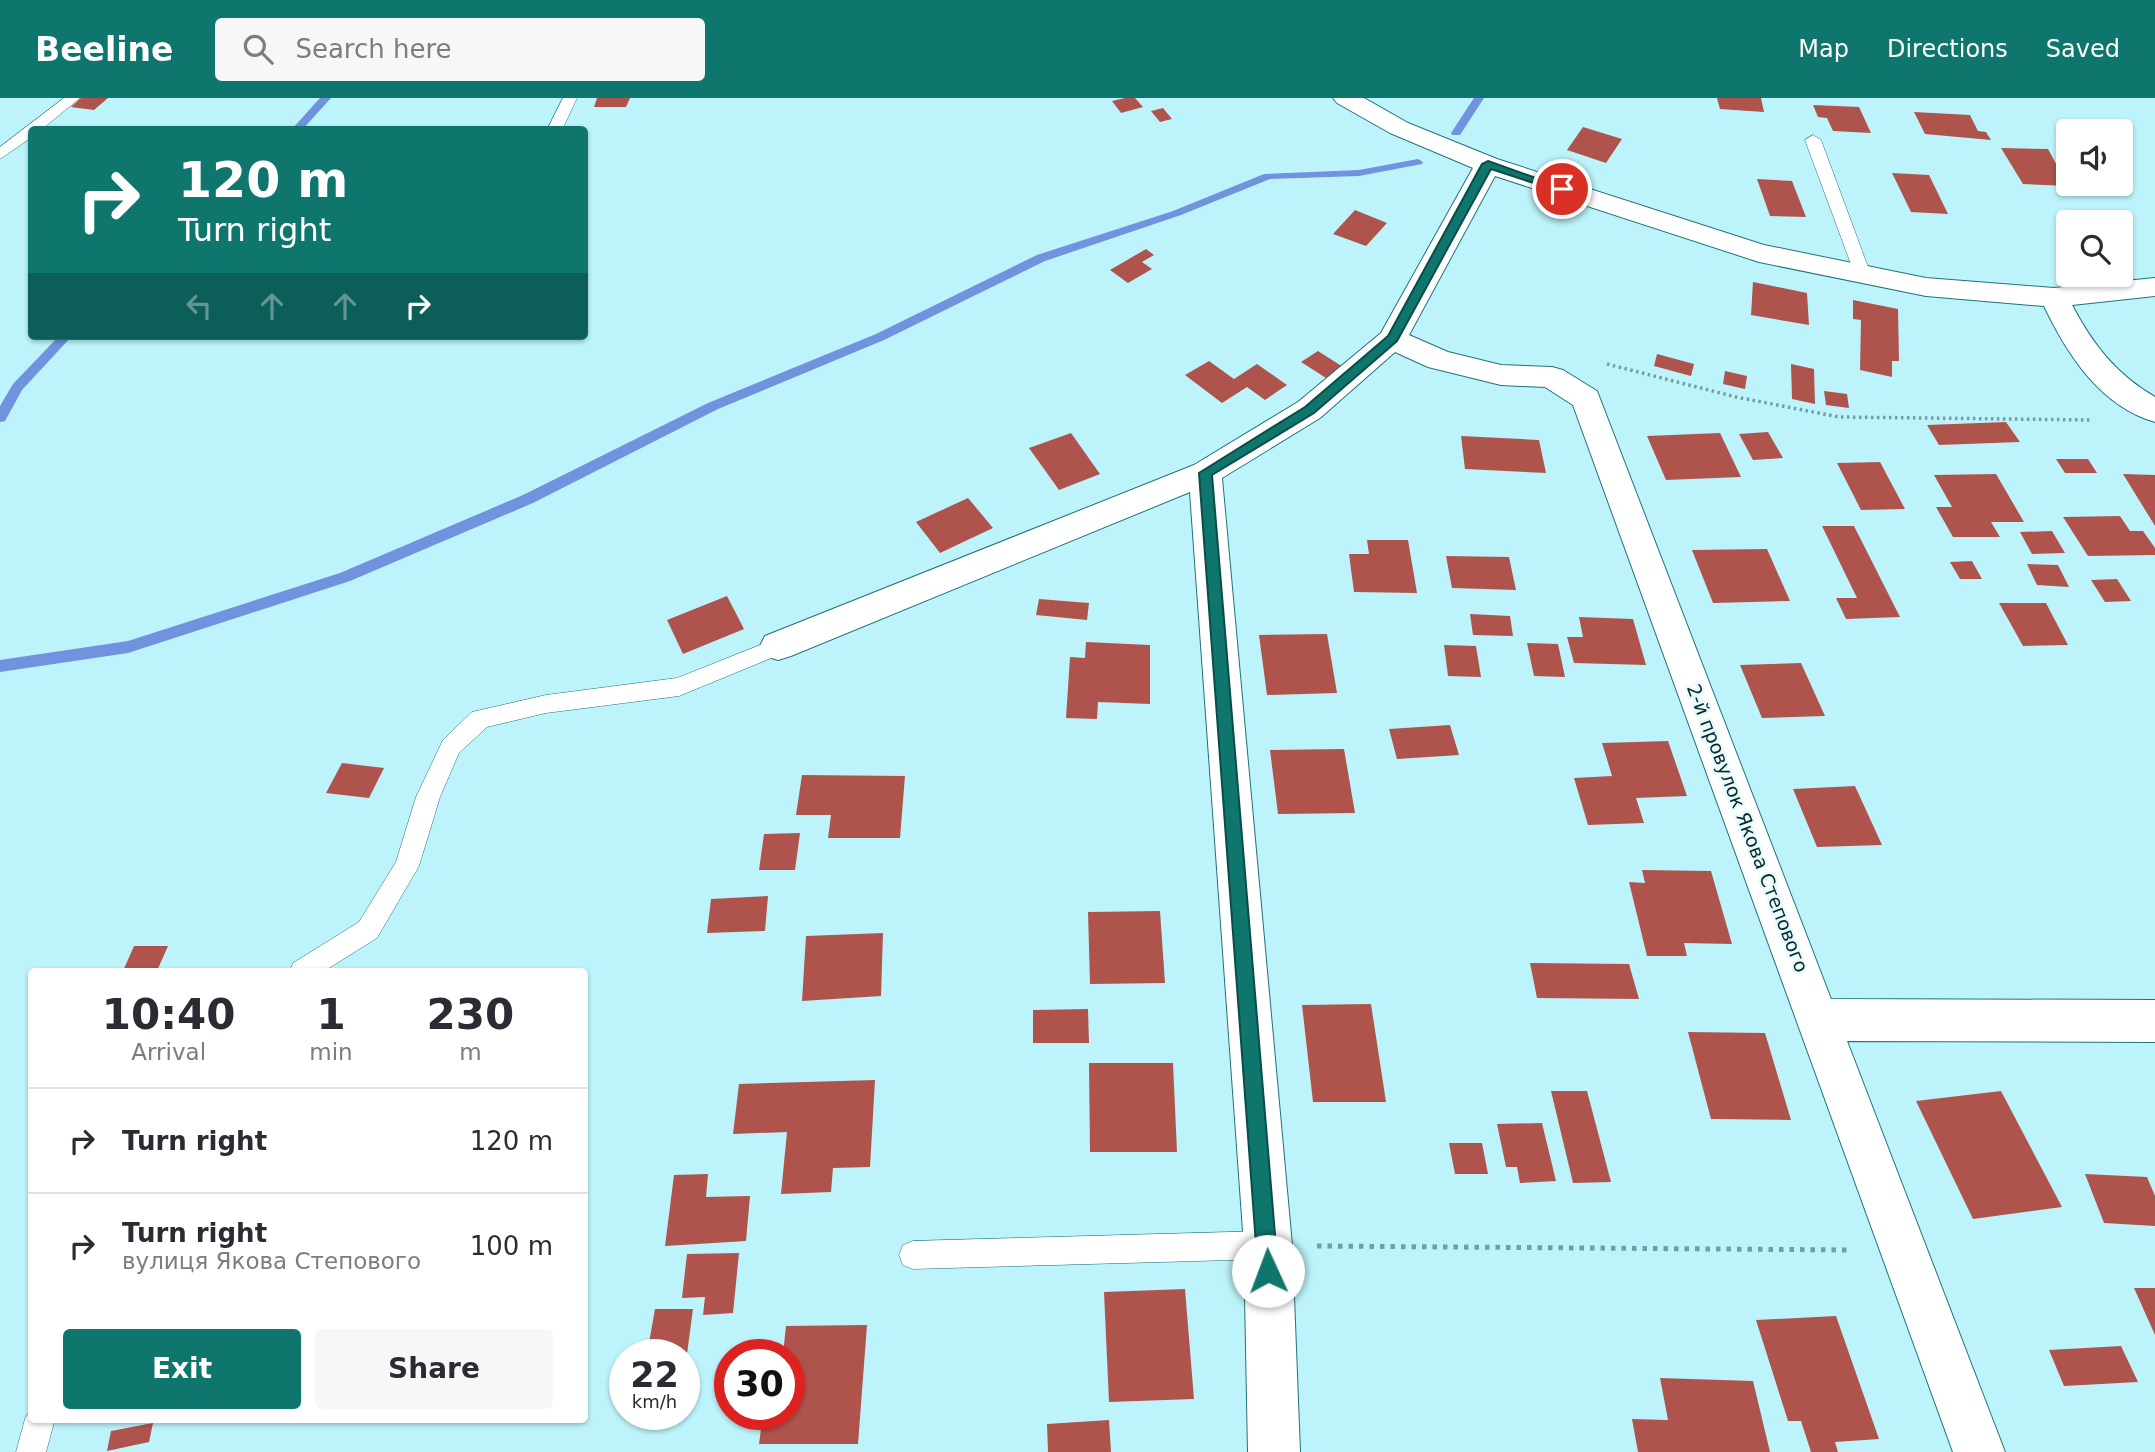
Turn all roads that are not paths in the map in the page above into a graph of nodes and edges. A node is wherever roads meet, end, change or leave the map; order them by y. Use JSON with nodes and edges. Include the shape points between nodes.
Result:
{"nodes":[{"id":1,"x":73,"y":98,"type":"edge"},
{"id":2,"x":570,"y":98,"type":"edge"},
{"id":3,"x":1346,"y":98,"type":"edge"},
{"id":4,"x":36,"y":126,"type":"edge"},
{"id":5,"x":556,"y":126,"type":"edge"},
{"id":6,"x":28,"y":133,"type":"edge"},
{"id":7,"x":1813,"y":140,"type":"dead end"},
{"id":8,"x":0,"y":154,"type":"edge"},
{"id":9,"x":1488,"y":164,"type":"junction"},
{"id":10,"x":1863,"y":275,"type":"junction"},
{"id":11,"x":2155,"y":287,"type":"edge"},
{"id":12,"x":2054,"y":297,"type":"junction"},
{"id":13,"x":1392,"y":338,"type":"junction"},
{"id":14,"x":2155,"y":411,"type":"edge"},
{"id":15,"x":1205,"y":473,"type":"junction"},
{"id":16,"x":778,"y":646,"type":"joint"},
{"id":17,"x":307,"y":968,"type":"edge"},
{"id":18,"x":1820,"y":1020,"type":"junction"},
{"id":19,"x":2155,"y":1021,"type":"edge"},
{"id":20,"x":1268,"y":1245,"type":"junction"},
{"id":21,"x":913,"y":1255,"type":"dead end"},
{"id":22,"x":39,"y":1423,"type":"edge"},
{"id":23,"x":31,"y":1452,"type":"edge"},
{"id":24,"x":1274,"y":1452,"type":"edge"},
{"id":25,"x":1979,"y":1452,"type":"edge"}],
"edges":[{"from":1,"to":4,"type":"lane"},
{"from":2,"to":5,"type":"lane"},
{"from":3,"to":9,"type":"street","via":[[1399,128]]},
{"from":6,"to":8,"type":"lane"},
{"from":7,"to":10,"type":"lane"},
{"from":9,"to":10,"type":"street","via":[[1759,253]]},
{"from":9,"to":13,"type":"street"},
{"from":10,"to":12,"type":"street","via":[[1926,287]]},
{"from":11,"to":12,"type":"street"},
{"from":12,"to":14,"type":"street","via":[[2087,360],[2122,392]]},
{"from":13,"to":15,"type":"street","via":[[1310,410]]},
{"from":13,"to":18,"type":"street","name":"2-й провулок Якова Степового","via":[[1439,360],[1501,375],[1552,377],[1586,399]]},
{"from":15,"to":16,"type":"street"},
{"from":15,"to":20,"type":"street"},
{"from":16,"to":17,"type":"lane","via":[[679,687],[545,704],[480,719],[451,747],[428,797],[407,866],[368,930]]},
{"from":18,"to":19,"type":"street"},
{"from":18,"to":25,"type":"street","name":"2-й провулок Якова Степового"},
{"from":20,"to":21,"type":"lane"},
{"from":20,"to":24,"type":"street"},
{"from":22,"to":23,"type":"lane"}]}
